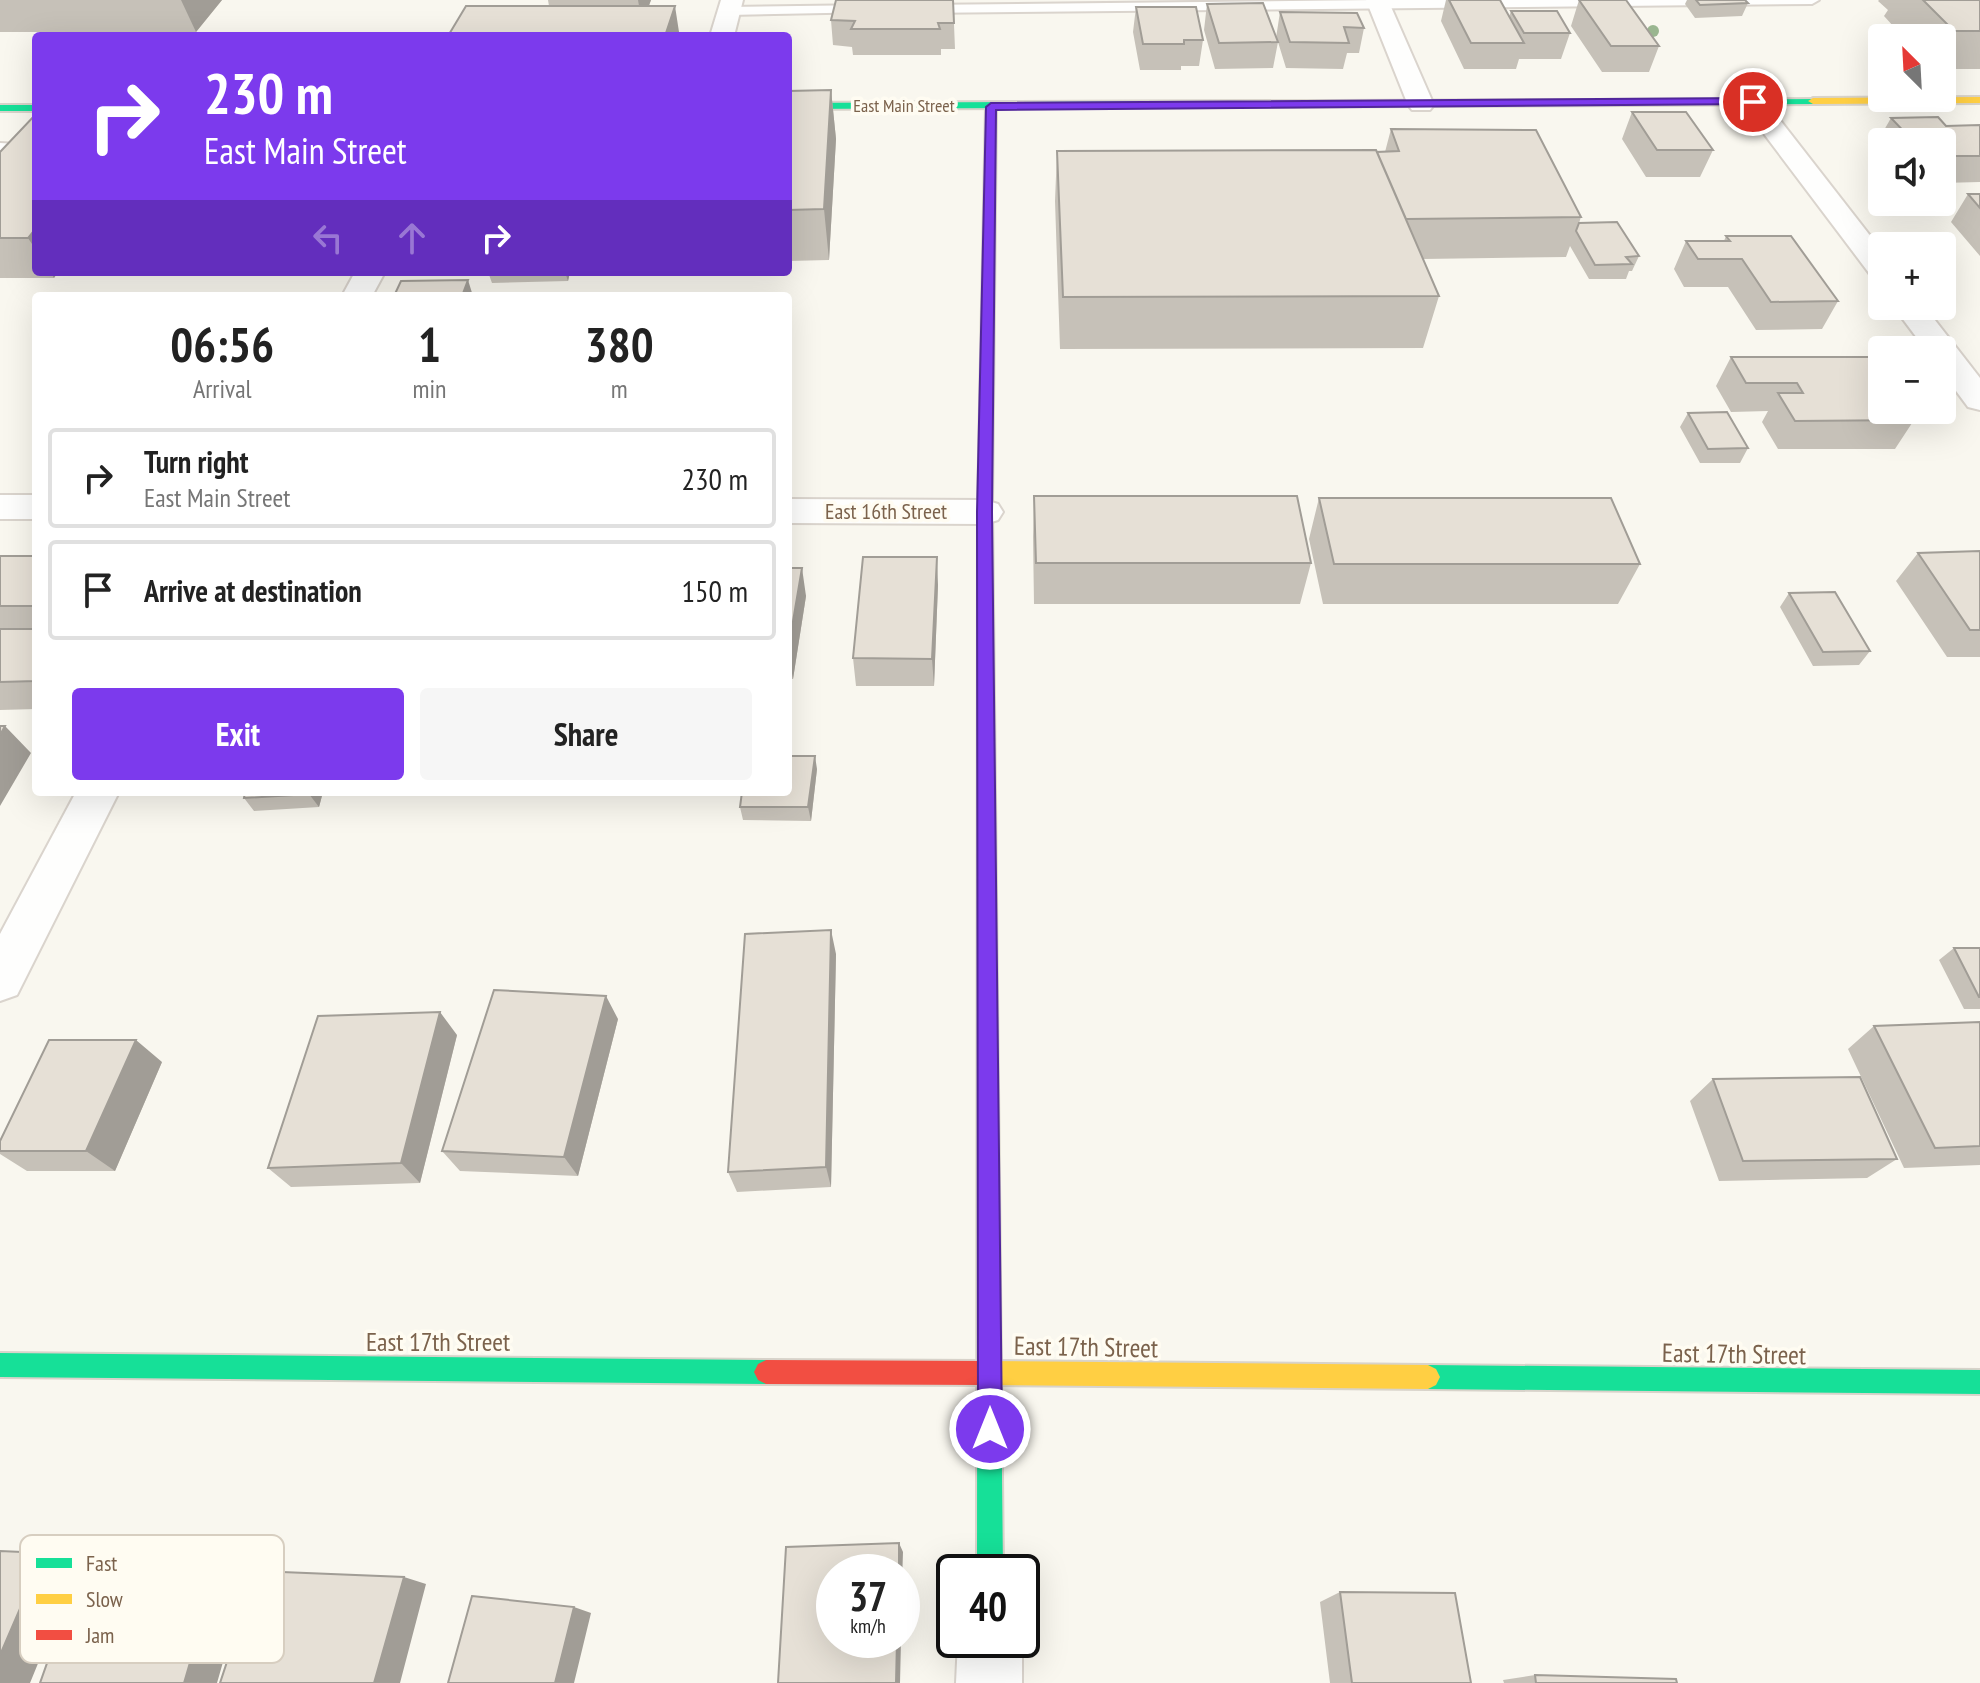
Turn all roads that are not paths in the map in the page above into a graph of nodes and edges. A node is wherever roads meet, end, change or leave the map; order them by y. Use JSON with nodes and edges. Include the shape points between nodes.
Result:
{"nodes":[{"id":1,"x":1812,"y":0,"type":"edge"},
{"id":2,"x":1378,"y":1,"type":"edge"},
{"id":3,"x":731,"y":5,"type":"edge"},
{"id":4,"x":723,"y":32,"type":"edge"},
{"id":5,"x":1980,"y":100,"type":"edge"},
{"id":6,"x":1753,"y":102,"type":"junction"},
{"id":7,"x":1421,"y":105,"type":"junction"},
{"id":8,"x":792,"y":106,"type":"edge"},
{"id":9,"x":991,"y":107,"type":"junction"},
{"id":10,"x":32,"y":108,"type":"edge"},
{"id":11,"x":4,"y":112,"type":"edge"},
{"id":12,"x":0,"y":148,"type":"edge"},
{"id":13,"x":0,"y":167,"type":"edge"},
{"id":14,"x":1868,"y":253,"type":"edge"},
{"id":15,"x":1919,"y":320,"type":"edge"},
{"id":16,"x":1931,"y":336,"type":"edge"},
{"id":17,"x":1956,"y":368,"type":"edge"},
{"id":18,"x":1980,"y":400,"type":"edge"},
{"id":19,"x":0,"y":507,"type":"edge"},
{"id":20,"x":32,"y":507,"type":"edge"},
{"id":21,"x":792,"y":511,"type":"edge"},
{"id":22,"x":985,"y":512,"type":"junction"},
{"id":23,"x":96,"y":796,"type":"edge"},
{"id":24,"x":0,"y":980,"type":"edge"},
{"id":25,"x":0,"y":1365,"type":"edge"},
{"id":26,"x":990,"y":1372,"type":"junction"},
{"id":27,"x":1980,"y":1382,"type":"edge"},
{"id":28,"x":990,"y":1554,"type":"edge"},
{"id":29,"x":990,"y":1658,"type":"edge"},
{"id":30,"x":989,"y":1683,"type":"edge"}],
"edges":[{"from":1,"to":2,"type":"lane"},
{"from":2,"to":3,"type":"lane","via":[[895,9]]},
{"from":2,"to":7,"type":"street"},
{"from":3,"to":4,"type":"street"},
{"from":5,"to":6,"type":"street","name":"East Main Street"},
{"from":6,"to":7,"type":"street","name":"East Main Street"},
{"from":6,"to":14,"type":"street"},
{"from":7,"to":9,"type":"street","name":"East Main Street"},
{"from":8,"to":9,"type":"street","name":"East Main Street"},
{"from":9,"to":22,"type":"street"},
{"from":10,"to":11,"type":"street"},
{"from":12,"to":13,"type":"lane","via":[[18,149]]},
{"from":15,"to":16,"type":"street"},
{"from":17,"to":18,"type":"street"},
{"from":19,"to":20,"type":"street"},
{"from":21,"to":22,"type":"street","name":"East 16th Street"},
{"from":22,"to":26,"type":"street"},
{"from":23,"to":24,"type":"street"},
{"from":25,"to":26,"type":"street","name":"East 17th Street"},
{"from":26,"to":27,"type":"street","name":"East 17th Street"},
{"from":26,"to":28,"type":"street"},
{"from":29,"to":30,"type":"street"}]}
